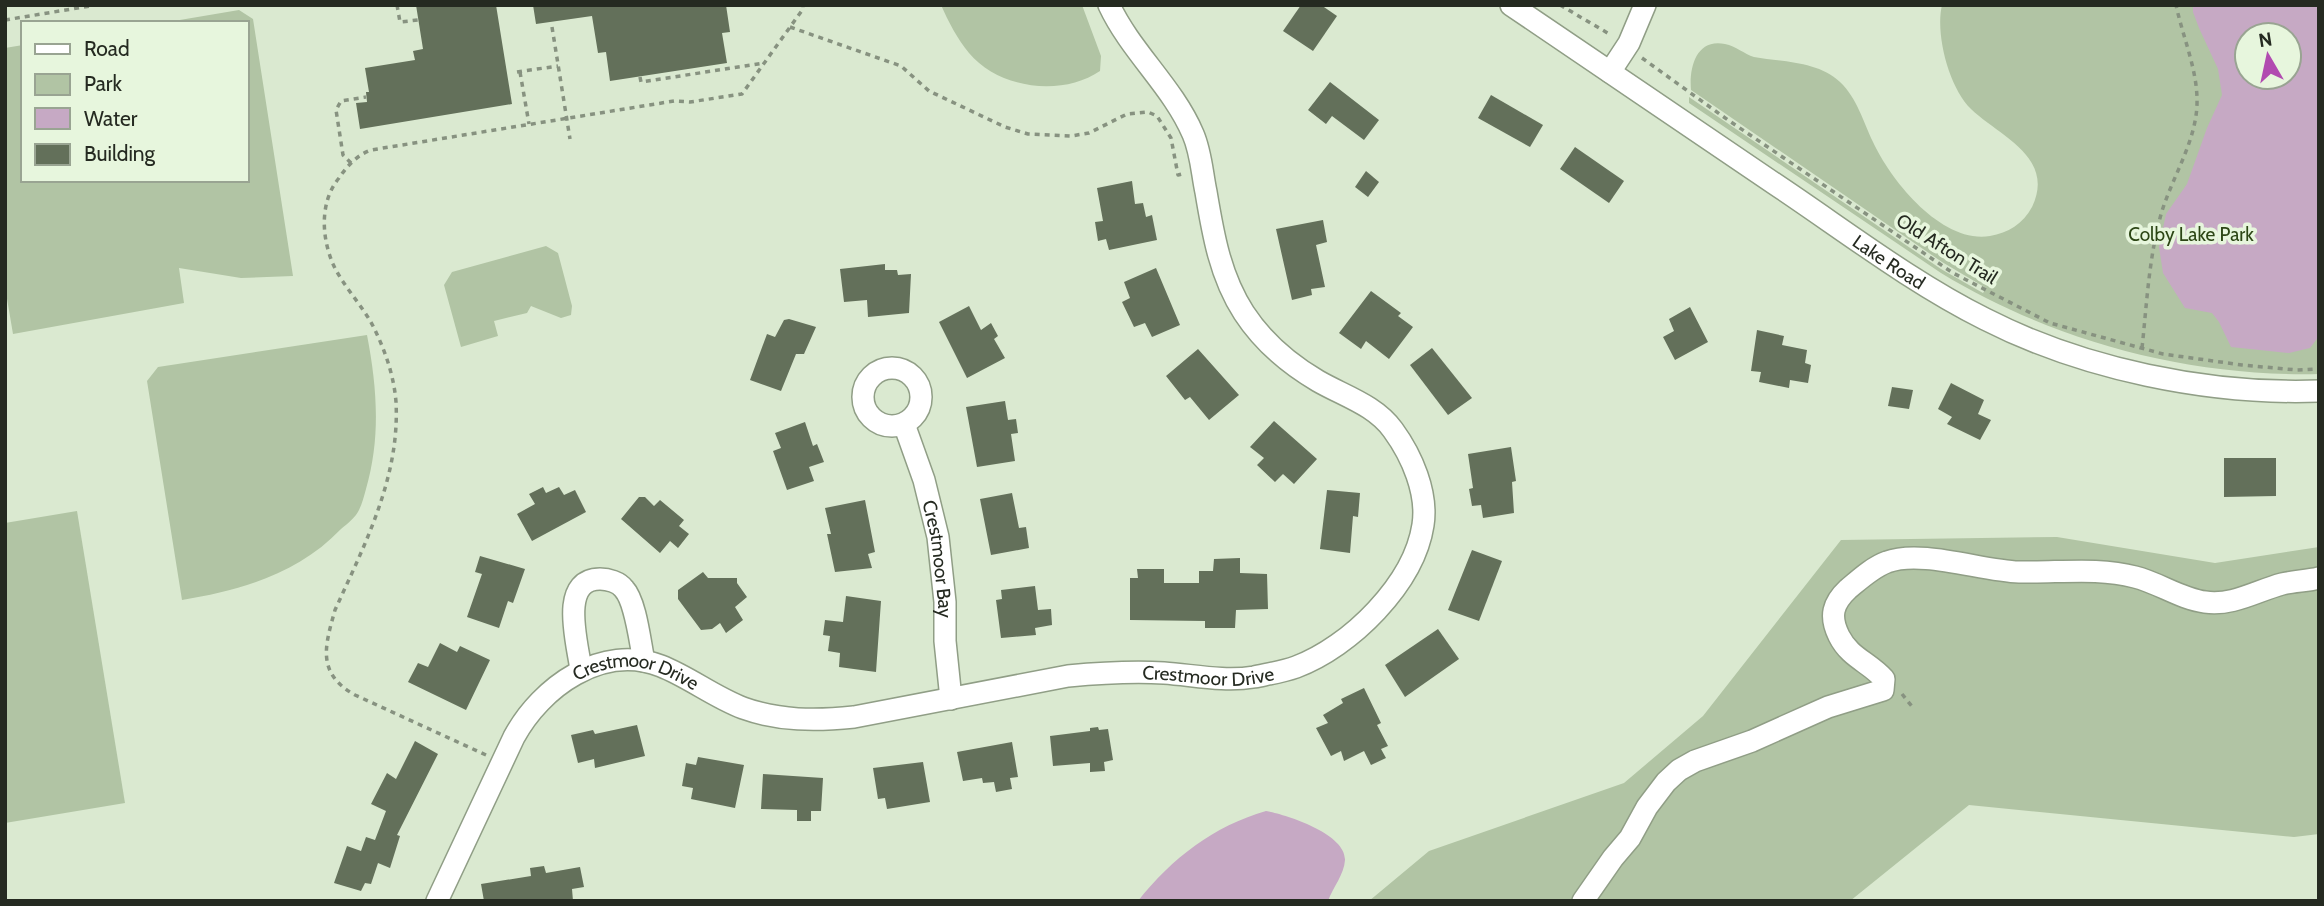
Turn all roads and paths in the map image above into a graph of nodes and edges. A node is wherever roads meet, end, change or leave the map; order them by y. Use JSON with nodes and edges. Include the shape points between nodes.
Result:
{"nodes":[{"id":1,"x":96,"y":5,"type":"edge"},
{"id":2,"x":397,"y":5,"type":"edge"},
{"id":3,"x":803,"y":5,"type":"edge"},
{"id":4,"x":1109,"y":5,"type":"edge"},
{"id":5,"x":1511,"y":5,"type":"edge"},
{"id":6,"x":1560,"y":5,"type":"edge"},
{"id":7,"x":1645,"y":5,"type":"edge"},
{"id":8,"x":2176,"y":5,"type":"edge"},
{"id":9,"x":5,"y":20,"type":"edge"},
{"id":10,"x":418,"y":20,"type":"dead end"},
{"id":11,"x":552,"y":27,"type":"dead end"},
{"id":12,"x":790,"y":27,"type":"junction"},
{"id":13,"x":1611,"y":35,"type":"dead end"},
{"id":14,"x":1642,"y":58,"type":"dead end"},
{"id":15,"x":764,"y":63,"type":"junction"},
{"id":16,"x":558,"y":66,"type":"junction"},
{"id":17,"x":697,"y":67,"type":"dead end"},
{"id":18,"x":1610,"y":72,"type":"junction"},
{"id":19,"x":698,"y":73,"type":"junction"},
{"id":20,"x":640,"y":77,"type":"dead end"},
{"id":21,"x":366,"y":97,"type":"dead end"},
{"id":22,"x":566,"y":118,"type":"junction"},
{"id":23,"x":529,"y":124,"type":"junction"},
{"id":24,"x":570,"y":139,"type":"dead end"},
{"id":25,"x":351,"y":163,"type":"junction"},
{"id":26,"x":1178,"y":175,"type":"dead end"},
{"id":27,"x":2142,"y":348,"type":"junction"},
{"id":28,"x":2319,"y":369,"type":"edge"},
{"id":29,"x":2319,"y":391,"type":"edge"},
{"id":30,"x":904,"y":424,"type":"dead end"},
{"id":31,"x":2319,"y":578,"type":"edge"},
{"id":32,"x":644,"y":661,"type":"junction"},
{"id":33,"x":581,"y":670,"type":"junction"},
{"id":34,"x":951,"y":699,"type":"junction"},
{"id":35,"x":478,"y":752,"type":"dead end"},
{"id":36,"x":437,"y":901,"type":"edge"},
{"id":37,"x":1583,"y":901,"type":"edge"}],
"edges":[{"from":1,"to":9,"type":"path"},
{"from":2,"to":10,"type":"path","via":[[400,22]]},
{"from":3,"to":12,"type":"path"},
{"from":4,"to":34,"type":"street","name":"Crestmoor Drive","via":[[1195,138],[1220,261],[1244,313],[1284,358],[1377,413],[1392,428],[1415,469],[1423,524],[1416,551],[1386,599],[1345,639],[1297,666],[1250,678],[1099,673]]},
{"from":5,"to":18,"type":"street","name":"Lake Road"},
{"from":6,"to":13,"type":"path"},
{"from":7,"to":18,"type":"street"},
{"from":8,"to":27,"type":"path","via":[[2195,83],[2197,114],[2159,225]]},
{"from":11,"to":16,"type":"path"},
{"from":12,"to":15,"type":"path"},
{"from":12,"to":26,"type":"path","via":[[901,65],[929,91],[1028,134],[1089,133],[1127,114],[1148,112],[1157,116],[1171,138]]},
{"from":14,"to":27,"type":"path","name":"Old Afton Trail","via":[[1958,276],[2051,324]]},
{"from":15,"to":19,"type":"path"},
{"from":15,"to":22,"type":"path","via":[[742,94]]},
{"from":16,"to":22,"type":"path"},
{"from":16,"to":23,"type":"path","via":[[519,72]]},
{"from":17,"to":19,"type":"path"},
{"from":18,"to":29,"type":"street","name":"Lake Road","via":[[1919,282],[2004,328],[2054,349],[2151,376],[2247,389]]},
{"from":19,"to":20,"type":"path","via":[[641,82]]},
{"from":21,"to":25,"type":"path","via":[[341,101],[335,110],[342,155]]},
{"from":22,"to":23,"type":"path"},
{"from":22,"to":24,"type":"path"},
{"from":23,"to":25,"type":"path","via":[[371,150]]},
{"from":25,"to":35,"type":"path","via":[[328,196],[326,234],[333,265],[384,352],[392,377],[396,425],[381,506],[330,627],[328,669],[342,688]]},
{"from":27,"to":28,"type":"path","name":"Old Afton Trail","via":[[2242,365]]},
{"from":30,"to":34,"type":"street","name":"Crestmoor Bay","via":[[938,537]]},
{"from":31,"to":37,"type":"street","via":[[2219,603],[2203,602],[2116,573],[2016,572],[1916,559],[1886,562],[1839,598],[1833,613],[1843,643],[1884,679],[1883,690],[1828,707],[1679,770],[1647,807]]},
{"from":32,"to":33,"type":"street","name":"Crestmoor Drive"},
{"from":32,"to":33,"type":"street","via":[[624,588],[598,579],[585,582],[573,604]]},
{"from":32,"to":34,"type":"street","name":"Crestmoor Drive","via":[[743,708],[795,719],[854,718]]},
{"from":33,"to":36,"type":"street","name":"Crestmoor Drive","via":[[546,694],[522,722]]}]}
